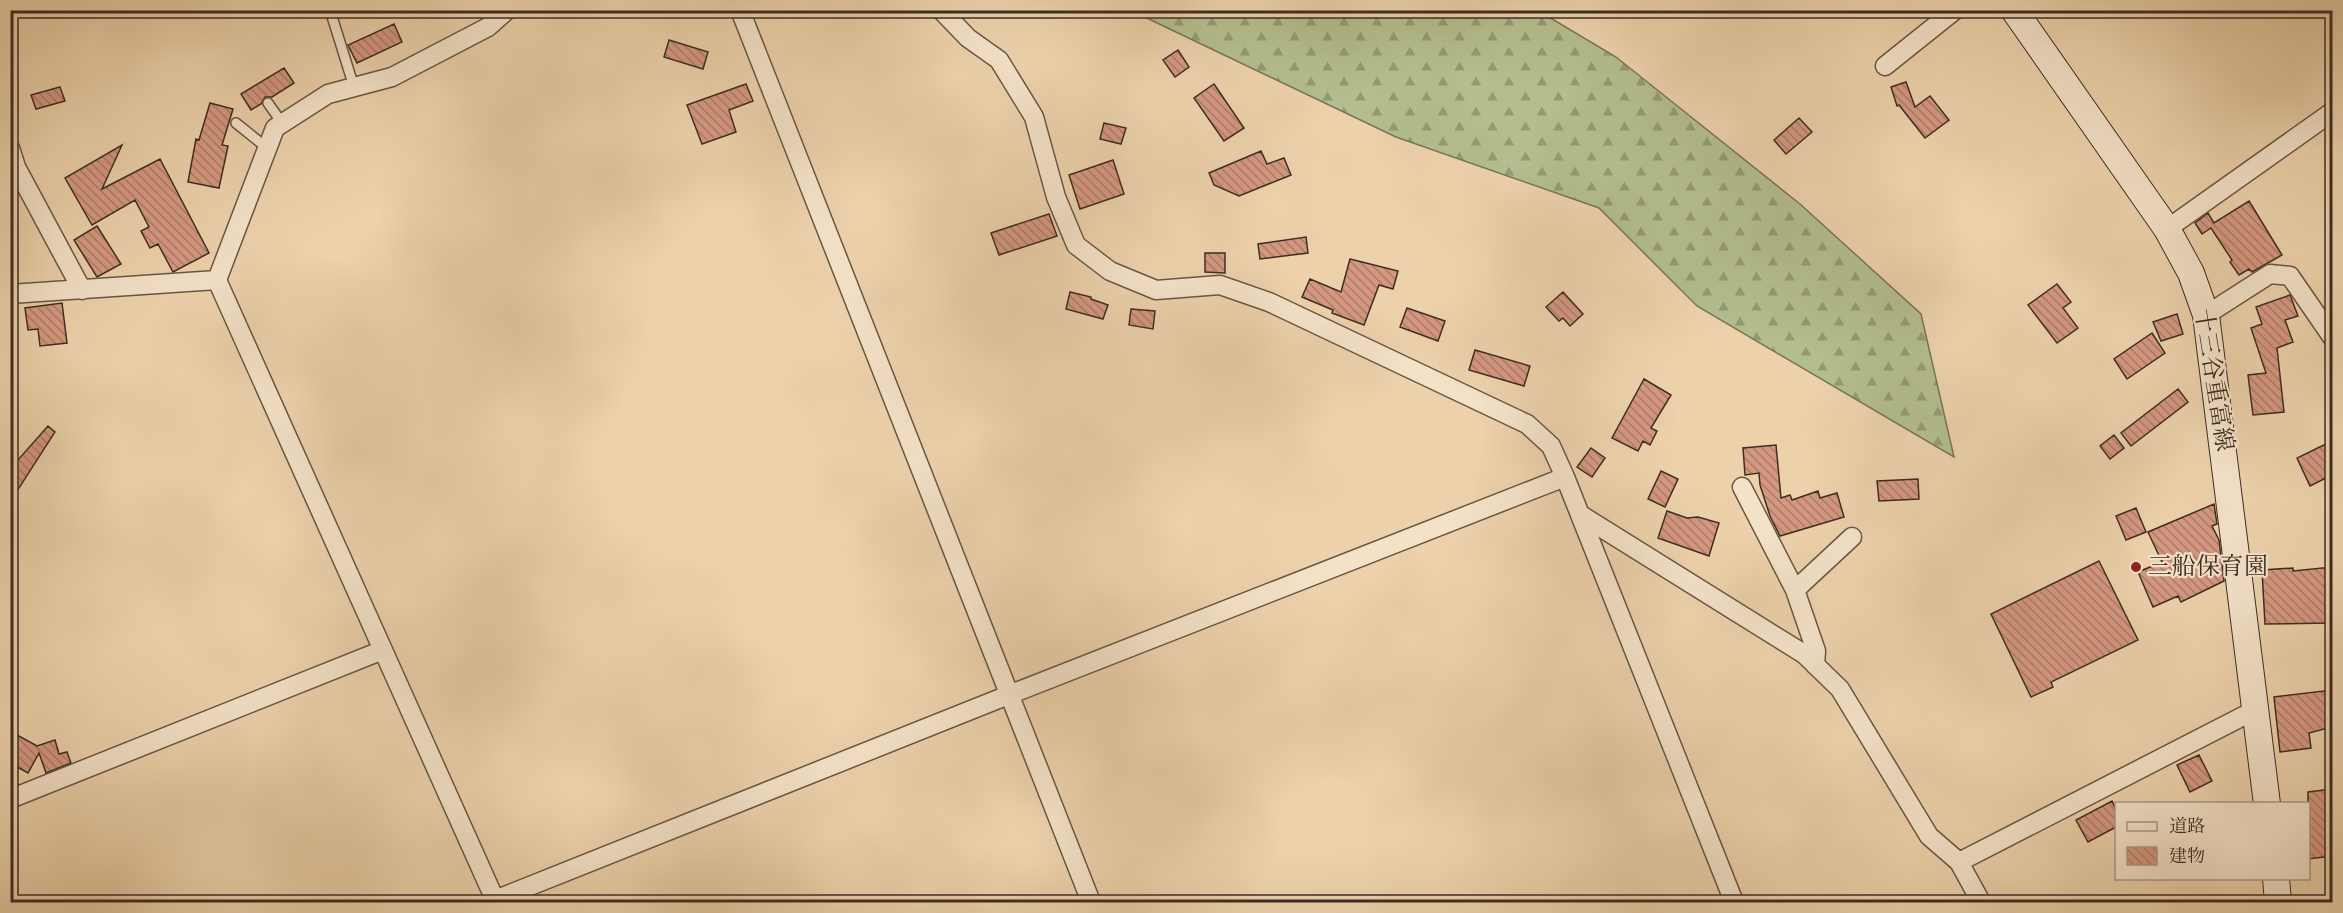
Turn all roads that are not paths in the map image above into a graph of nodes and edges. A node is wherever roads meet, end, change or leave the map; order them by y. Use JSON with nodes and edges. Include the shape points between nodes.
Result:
{"nodes":[{"id":1,"x":330,"y":10,"type":"edge"},
{"id":2,"x":740,"y":10,"type":"edge"},
{"id":3,"x":941,"y":10,"type":"edge"},
{"id":4,"x":1955,"y":10,"type":"edge"},
{"id":5,"x":2014,"y":10,"type":"edge"},
{"id":6,"x":501,"y":12,"type":"edge"},
{"id":7,"x":1885,"y":66,"type":"dead end"},
{"id":8,"x":354,"y":87,"type":"junction"},
{"id":9,"x":268,"y":103,"type":"dead end"},
{"id":10,"x":2332,"y":112,"type":"edge"},
{"id":11,"x":236,"y":123,"type":"dead end"},
{"id":12,"x":282,"y":123,"type":"junction"},
{"id":13,"x":10,"y":148,"type":"edge"},
{"id":14,"x":267,"y":148,"type":"junction"},
{"id":15,"x":2167,"y":229,"type":"junction"},
{"id":16,"x":216,"y":280,"type":"junction"},
{"id":17,"x":82,"y":290,"type":"junction"},
{"id":18,"x":10,"y":294,"type":"edge"},
{"id":19,"x":2206,"y":315,"type":"junction"},
{"id":20,"x":2332,"y":337,"type":"edge"},
{"id":21,"x":1565,"y":477,"type":"junction"},
{"id":22,"x":1742,"y":487,"type":"dead end"},
{"id":23,"x":1581,"y":515,"type":"junction"},
{"id":24,"x":1852,"y":537,"type":"dead end"},
{"id":25,"x":1795,"y":590,"type":"junction"},
{"id":26,"x":383,"y":650,"type":"junction"},
{"id":27,"x":1815,"y":665,"type":"junction"},
{"id":28,"x":1011,"y":694,"type":"junction"},
{"id":29,"x":2257,"y":709,"type":"junction"},
{"id":30,"x":10,"y":799,"type":"edge"},
{"id":31,"x":2267,"y":802,"type":"edge"},
{"id":32,"x":1959,"y":862,"type":"junction"},
{"id":33,"x":2276,"y":880,"type":"edge"},
{"id":34,"x":494,"y":902,"type":"edge"},
{"id":35,"x":1091,"y":903,"type":"edge"},
{"id":36,"x":1734,"y":903,"type":"edge"},
{"id":37,"x":1981,"y":903,"type":"edge"},
{"id":38,"x":2278,"y":903,"type":"edge"}],
"edges":[{"from":1,"to":8,"type":"lane"},
{"from":2,"to":28,"type":"street"},
{"from":3,"to":21,"type":"street","via":[[968,38],[999,60],[1034,117],[1056,197],[1076,244],[1110,271],[1156,290],[1220,285],[1269,302],[1527,424],[1551,446]]},
{"from":4,"to":7,"type":"street"},
{"from":5,"to":15,"type":"main road","name":"十三谷重富線"},
{"from":6,"to":8,"type":"street","via":[[488,27],[392,76]]},
{"from":8,"to":12,"type":"street","via":[[328,94]]},
{"from":9,"to":12,"type":"lane"},
{"from":10,"to":15,"type":"street"},
{"from":11,"to":14,"type":"lane"},
{"from":12,"to":14,"type":"street","via":[[275,128]]},
{"from":13,"to":17,"type":"street","via":[[16,168]]},
{"from":14,"to":16,"type":"street"},
{"from":15,"to":19,"type":"main road","name":"十三谷重富線","via":[[2191,273]]},
{"from":16,"to":17,"type":"street"},
{"from":16,"to":26,"type":"street"},
{"from":17,"to":18,"type":"street"},
{"from":19,"to":20,"type":"street","via":[[2270,274],[2290,276]]},
{"from":19,"to":29,"type":"main road","name":"十三谷重富線"},
{"from":21,"to":23,"type":"street"},
{"from":21,"to":28,"type":"street"},
{"from":22,"to":25,"type":"street"},
{"from":23,"to":27,"type":"street","via":[[1804,654]]},
{"from":23,"to":36,"type":"street"},
{"from":24,"to":25,"type":"street"},
{"from":25,"to":27,"type":"street","via":[[1816,651]]},
{"from":26,"to":30,"type":"street"},
{"from":26,"to":34,"type":"street"},
{"from":27,"to":32,"type":"street","via":[[1840,689],[1929,836]]},
{"from":28,"to":34,"type":"street"},
{"from":28,"to":35,"type":"street"},
{"from":29,"to":31,"type":"main road","name":"十三谷重富線"},
{"from":29,"to":32,"type":"street"},
{"from":32,"to":37,"type":"street"},
{"from":33,"to":38,"type":"main road"}]}
